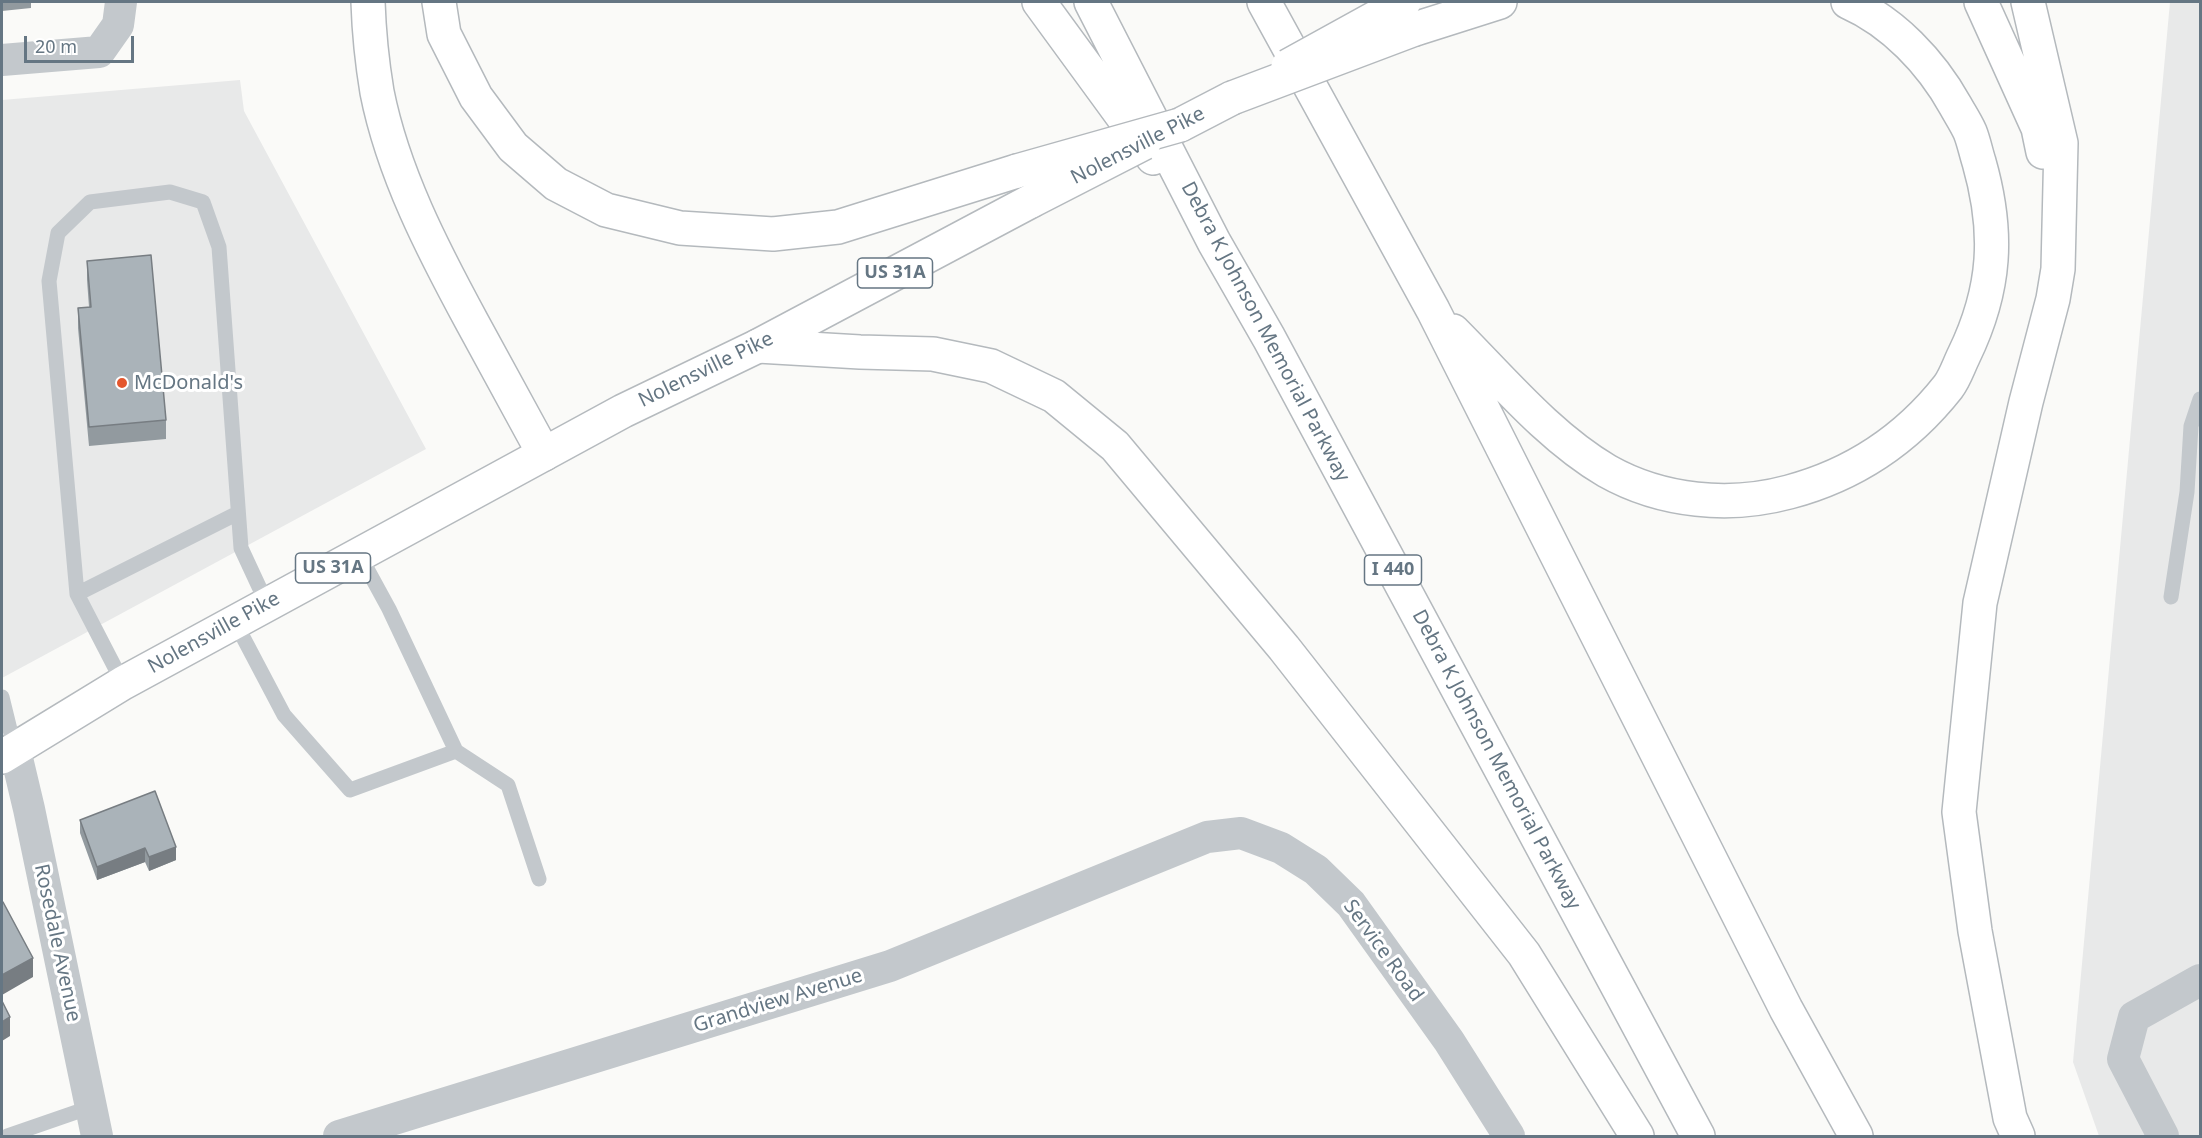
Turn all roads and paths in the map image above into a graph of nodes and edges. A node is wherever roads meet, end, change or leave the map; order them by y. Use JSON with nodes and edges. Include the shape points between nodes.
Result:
{"nodes":[{"id":1,"x":121,"y":2,"type":"edge"},
{"id":2,"x":368,"y":2,"type":"edge"},
{"id":3,"x":439,"y":2,"type":"edge"},
{"id":4,"x":1039,"y":2,"type":"edge"},
{"id":5,"x":1091,"y":2,"type":"edge"},
{"id":6,"x":1264,"y":2,"type":"edge"},
{"id":7,"x":1500,"y":2,"type":"edge"},
{"id":8,"x":1848,"y":2,"type":"edge"},
{"id":9,"x":1981,"y":2,"type":"edge"},
{"id":10,"x":2028,"y":2,"type":"edge"},
{"id":11,"x":1408,"y":11,"type":"edge"},
{"id":12,"x":2,"y":60,"type":"edge"},
{"id":13,"x":1180,"y":125,"type":"junction"},
{"id":14,"x":2060,"y":226,"type":"junction"},
{"id":15,"x":1214,"y":242,"type":"junction"},
{"id":16,"x":1433,"y":310,"type":"junction"},
{"id":17,"x":758,"y":346,"type":"junction"},
{"id":18,"x":2200,"y":399,"type":"edge"},
{"id":19,"x":544,"y":454,"type":"junction"},
{"id":20,"x":238,"y":513,"type":"junction"},
{"id":21,"x":359,"y":554,"type":"junction"},
{"id":22,"x":77,"y":594,"type":"junction"},
{"id":23,"x":2171,"y":597,"type":"dead end"},
{"id":24,"x":267,"y":604,"type":"junction"},
{"id":25,"x":235,"y":622,"type":"junction"},
{"id":26,"x":123,"y":683,"type":"junction"},
{"id":27,"x":2,"y":698,"type":"edge"},
{"id":28,"x":456,"y":751,"type":"junction"},
{"id":29,"x":8,"y":754,"type":"edge"},
{"id":30,"x":1206,"y":837,"type":"joint"},
{"id":31,"x":539,"y":879,"type":"dead end"},
{"id":32,"x":2200,"y":980,"type":"edge"},
{"id":33,"x":94,"y":1122,"type":"edge"},
{"id":34,"x":8,"y":1137,"type":"edge"},
{"id":35,"x":339,"y":1137,"type":"edge"},
{"id":36,"x":1509,"y":1137,"type":"edge"},
{"id":37,"x":1637,"y":1137,"type":"edge"},
{"id":38,"x":1698,"y":1137,"type":"edge"},
{"id":39,"x":1856,"y":1137,"type":"edge"},
{"id":40,"x":2018,"y":1137,"type":"edge"},
{"id":41,"x":2163,"y":1137,"type":"edge"}],
"edges":[{"from":1,"to":12,"type":"street","via":[[118,25],[99,52]]},
{"from":2,"to":19,"type":"main road","via":[[377,92],[393,151],[448,277]]},
{"from":3,"to":13,"type":"main road","bridge":true,"via":[[444,34],[476,98],[513,147],[556,184],[606,210],[680,228],[773,234],[838,227]]},
{"from":4,"to":15,"type":"main road"},
{"from":5,"to":15,"type":"main road","name":"Debra K Johnson Memorial Parkway","number":"I 440"},
{"from":6,"to":16,"type":"main road"},
{"from":7,"to":11,"type":"main road","name":"Nolensville Pike"},
{"from":8,"to":16,"type":"main road","via":[[1904,39],[1941,82],[1970,133],[1988,193],[1993,241],[1986,295],[1972,338],[1949,385],[1913,427],[1867,460],[1818,484],[1766,498],[1715,501],[1663,494],[1609,472],[1568,444]]},
{"from":9,"to":14,"type":"main road","via":[[2038,128]]},
{"from":10,"to":14,"type":"main road","via":[[2061,143]]},
{"from":11,"to":13,"type":"main road","name":"Nolensville Pike","number":"US 31A","bridge":true},
{"from":13,"to":17,"type":"main road","name":"Nolensville Pike","number":"US 31A","bridge":true},
{"from":14,"to":40,"type":"main road","via":[[2053,299],[1980,603],[1959,812],[1975,931],[2010,1118]]},
{"from":15,"to":38,"type":"main road","name":"Debra K Johnson Memorial Parkway","number":"I 440"},
{"from":16,"to":39,"type":"main road","via":[[1786,1009]]},
{"from":17,"to":19,"type":"main road","name":"Nolensville Pike","number":"US 31A"},
{"from":17,"to":37,"type":"main road","via":[[933,354],[991,366],[1054,396],[1115,446],[1284,648],[1524,954]]},
{"from":18,"to":23,"type":"lane","via":[[2191,426],[2187,492]]},
{"from":19,"to":21,"type":"main road","name":"Nolensville Pike","number":"US 31A"},
{"from":20,"to":22,"type":"lane"},
{"from":20,"to":22,"type":"lane","via":[[219,247],[203,202],[170,192],[90,202],[58,233],[49,280]]},
{"from":20,"to":24,"type":"lane","via":[[241,548]]},
{"from":21,"to":24,"type":"main road","name":"Nolensville Pike","number":"US 31A"},
{"from":21,"to":28,"type":"lane"},
{"from":22,"to":26,"type":"lane"},
{"from":24,"to":25,"type":"main road","name":"Nolensville Pike","number":"US 31A"},
{"from":25,"to":26,"type":"main road","name":"Nolensville Pike","number":"US 31A"},
{"from":25,"to":28,"type":"lane","via":[[284,715],[350,790]]},
{"from":26,"to":29,"type":"main road","name":"Nolensville Pike","number":"US 31A"},
{"from":27,"to":29,"type":"lane"},
{"from":28,"to":31,"type":"lane","via":[[508,785]]},
{"from":29,"to":33,"type":"street","name":"Rosedale Avenue","via":[[29,809]]},
{"from":30,"to":35,"type":"street","name":"Grandview Avenue","via":[[890,966]]},
{"from":30,"to":36,"type":"street","name":"Service Road","via":[[1241,833],[1281,848],[1316,870],[1351,904],[1449,1041]]},
{"from":32,"to":41,"type":"street","via":[[2134,1017],[2123,1059]]},
{"from":33,"to":34,"type":"lane"}]}
